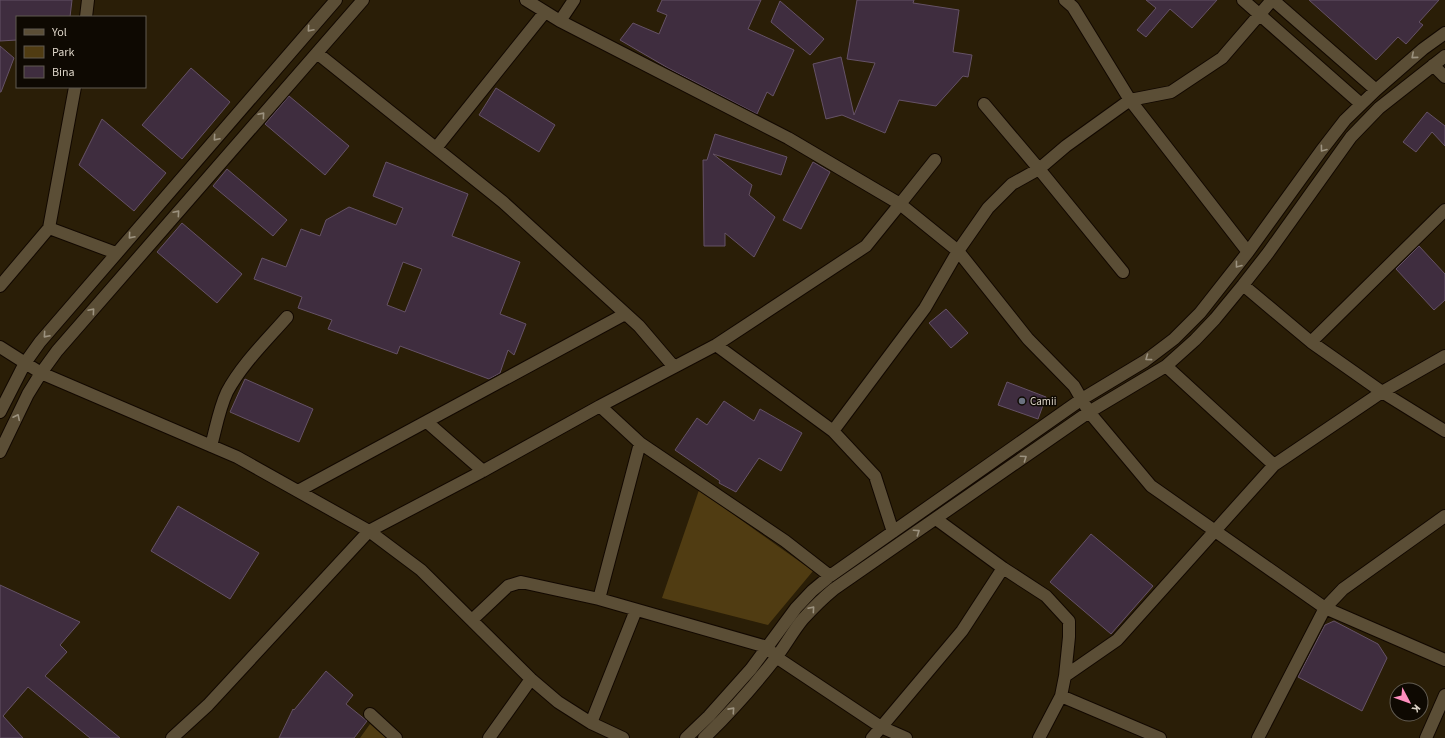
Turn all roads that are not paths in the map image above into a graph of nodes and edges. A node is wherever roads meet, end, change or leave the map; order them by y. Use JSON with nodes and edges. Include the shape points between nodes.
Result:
{"nodes":[{"id":1,"x":88,"y":0,"type":"edge"},
{"id":2,"x":336,"y":0,"type":"edge"},
{"id":3,"x":363,"y":0,"type":"edge"},
{"id":4,"x":526,"y":0,"type":"edge"},
{"id":5,"x":574,"y":0,"type":"edge"},
{"id":6,"x":1243,"y":0,"type":"edge"},
{"id":7,"x":1273,"y":0,"type":"edge"},
{"id":8,"x":1072,"y":2,"type":"edge"},
{"id":9,"x":545,"y":12,"type":"junction"},
{"id":10,"x":1260,"y":14,"type":"junction"},
{"id":11,"x":86,"y":16,"type":"edge"},
{"id":12,"x":560,"y":21,"type":"junction"},
{"id":13,"x":1445,"y":33,"type":"edge"},
{"id":14,"x":317,"y":53,"type":"junction"},
{"id":15,"x":1445,"y":56,"type":"edge"},
{"id":16,"x":1433,"y":65,"type":"junction"},
{"id":17,"x":1445,"y":77,"type":"edge"},
{"id":18,"x":75,"y":88,"type":"edge"},
{"id":19,"x":1376,"y":90,"type":"junction"},
{"id":20,"x":1130,"y":100,"type":"junction"},
{"id":21,"x":984,"y":104,"type":"dead end"},
{"id":22,"x":1361,"y":104,"type":"junction"},
{"id":23,"x":436,"y":148,"type":"junction"},
{"id":24,"x":935,"y":160,"type":"dead end"},
{"id":25,"x":1039,"y":169,"type":"junction"},
{"id":26,"x":900,"y":204,"type":"junction"},
{"id":27,"x":1445,"y":210,"type":"edge"},
{"id":28,"x":49,"y":228,"type":"junction"},
{"id":29,"x":958,"y":251,"type":"junction"},
{"id":30,"x":1248,"y":252,"type":"junction"},
{"id":31,"x":116,"y":253,"type":"junction"},
{"id":32,"x":1123,"y":272,"type":"dead end"},
{"id":33,"x":1243,"y":285,"type":"junction"},
{"id":34,"x":0,"y":286,"type":"edge"},
{"id":35,"x":625,"y":314,"type":"junction"},
{"id":36,"x":287,"y":317,"type":"dead end"},
{"id":37,"x":1311,"y":342,"type":"junction"},
{"id":38,"x":716,"y":345,"type":"junction"},
{"id":39,"x":0,"y":347,"type":"edge"},
{"id":40,"x":1445,"y":356,"type":"edge"},
{"id":41,"x":25,"y":364,"type":"junction"},
{"id":42,"x":674,"y":366,"type":"junction"},
{"id":43,"x":1166,"y":366,"type":"junction"},
{"id":44,"x":41,"y":373,"type":"junction"},
{"id":45,"x":1382,"y":392,"type":"junction"},
{"id":46,"x":1082,"y":399,"type":"junction"},
{"id":47,"x":600,"y":406,"type":"junction"},
{"id":48,"x":0,"y":412,"type":"edge"},
{"id":49,"x":1089,"y":412,"type":"junction"},
{"id":50,"x":427,"y":422,"type":"junction"},
{"id":51,"x":833,"y":431,"type":"junction"},
{"id":52,"x":1445,"y":431,"type":"edge"},
{"id":53,"x":640,"y":443,"type":"junction"},
{"id":54,"x":211,"y":446,"type":"junction"},
{"id":55,"x":0,"y":452,"type":"edge"},
{"id":56,"x":1274,"y":465,"type":"junction"},
{"id":57,"x":483,"y":471,"type":"junction"},
{"id":58,"x":298,"y":491,"type":"junction"},
{"id":59,"x":1445,"y":516,"type":"edge"},
{"id":60,"x":936,"y":519,"type":"junction"},
{"id":61,"x":369,"y":531,"type":"junction"},
{"id":62,"x":1213,"y":531,"type":"junction"},
{"id":63,"x":893,"y":532,"type":"junction"},
{"id":64,"x":1003,"y":568,"type":"junction"},
{"id":65,"x":830,"y":576,"type":"junction"},
{"id":66,"x":599,"y":599,"type":"junction"},
{"id":67,"x":1325,"y":608,"type":"junction"},
{"id":68,"x":636,"y":610,"type":"junction"},
{"id":69,"x":472,"y":620,"type":"junction"},
{"id":70,"x":768,"y":647,"type":"junction"},
{"id":71,"x":776,"y":657,"type":"junction"},
{"id":72,"x":1445,"y":660,"type":"edge"},
{"id":73,"x":1065,"y":676,"type":"junction"},
{"id":74,"x":531,"y":679,"type":"junction"},
{"id":75,"x":1445,"y":695,"type":"edge"},
{"id":76,"x":1061,"y":696,"type":"junction"},
{"id":77,"x":370,"y":714,"type":"dead end"},
{"id":78,"x":591,"y":723,"type":"junction"},
{"id":79,"x":881,"y":727,"type":"junction"},
{"id":80,"x":708,"y":737,"type":"edge"},
{"id":81,"x":172,"y":738,"type":"edge"},
{"id":82,"x":396,"y":738,"type":"edge"},
{"id":83,"x":489,"y":738,"type":"edge"},
{"id":84,"x":624,"y":738,"type":"edge"},
{"id":85,"x":686,"y":738,"type":"edge"},
{"id":86,"x":872,"y":738,"type":"edge"},
{"id":87,"x":906,"y":738,"type":"edge"},
{"id":88,"x":1039,"y":738,"type":"edge"},
{"id":89,"x":1160,"y":738,"type":"edge"},
{"id":90,"x":1258,"y":738,"type":"edge"},
{"id":91,"x":1426,"y":738,"type":"edge"}],
"edges":[{"from":1,"to":11,"type":"street"},
{"from":2,"to":31,"type":"street","one_way":true},
{"from":3,"to":14,"type":"street"},
{"from":4,"to":9,"type":"street"},
{"from":5,"to":12,"type":"street"},
{"from":6,"to":10,"type":"street"},
{"from":7,"to":10,"type":"street"},
{"from":7,"to":19,"type":"street"},
{"from":8,"to":20,"type":"street"},
{"from":9,"to":12,"type":"street"},
{"from":9,"to":23,"type":"street"},
{"from":10,"to":20,"type":"street","via":[[1222,58],[1171,92]]},
{"from":10,"to":22,"type":"street"},
{"from":12,"to":26,"type":"street","via":[[788,138]]},
{"from":13,"to":19,"type":"street","one_way":true},
{"from":14,"to":23,"type":"street"},
{"from":44,"to":14,"type":"street","one_way":true,"via":[[57,351]]},
{"from":15,"to":16,"type":"street"},
{"from":16,"to":17,"type":"street"},
{"from":16,"to":33,"type":"street","via":[[1379,108],[1351,137]]},
{"from":18,"to":28,"type":"street"},
{"from":19,"to":22,"type":"street"},
{"from":20,"to":25,"type":"street","via":[[1066,146]]},
{"from":20,"to":30,"type":"street"},
{"from":21,"to":25,"type":"street"},
{"from":22,"to":30,"type":"street","one_way":true,"via":[[1321,151]]},
{"from":23,"to":35,"type":"street","via":[[503,202]]},
{"from":24,"to":26,"type":"street"},
{"from":25,"to":29,"type":"street","via":[[1012,184],[988,208]]},
{"from":25,"to":32,"type":"street"},
{"from":26,"to":29,"type":"street"},
{"from":26,"to":38,"type":"street","via":[[866,246]]},
{"from":27,"to":37,"type":"street"},
{"from":28,"to":31,"type":"street"},
{"from":28,"to":34,"type":"street"},
{"from":29,"to":46,"type":"street","via":[[1028,339],[1074,386]]},
{"from":29,"to":51,"type":"street","via":[[925,308]]},
{"from":30,"to":46,"type":"street","one_way":true,"via":[[1200,313],[1174,339],[1145,361]]},
{"from":31,"to":41,"type":"street","one_way":true,"via":[[40,342]]},
{"from":33,"to":37,"type":"street"},
{"from":33,"to":43,"type":"street","via":[[1200,335]]},
{"from":35,"to":42,"type":"street"},
{"from":35,"to":50,"type":"street"},
{"from":36,"to":54,"type":"street","via":[[233,382],[223,402]]},
{"from":37,"to":45,"type":"street"},
{"from":38,"to":42,"type":"street"},
{"from":38,"to":51,"type":"street"},
{"from":39,"to":41,"type":"street"},
{"from":40,"to":45,"type":"street"},
{"from":41,"to":44,"type":"street"},
{"from":41,"to":48,"type":"street"},
{"from":42,"to":47,"type":"street"},
{"from":43,"to":49,"type":"street"},
{"from":43,"to":56,"type":"street"},
{"from":44,"to":54,"type":"street"},
{"from":55,"to":44,"type":"street","one_way":true},
{"from":45,"to":52,"type":"street"},
{"from":45,"to":56,"type":"street"},
{"from":46,"to":49,"type":"street"},
{"from":46,"to":63,"type":"street"},
{"from":47,"to":53,"type":"street"},
{"from":47,"to":57,"type":"street"},
{"from":60,"to":49,"type":"street","one_way":true},
{"from":49,"to":62,"type":"street","via":[[1151,486]]},
{"from":50,"to":57,"type":"street"},
{"from":50,"to":58,"type":"street"},
{"from":51,"to":63,"type":"street","via":[[875,476]]},
{"from":53,"to":65,"type":"street","via":[[785,540]]},
{"from":53,"to":66,"type":"street"},
{"from":54,"to":58,"type":"street","via":[[237,457]]},
{"from":56,"to":62,"type":"street"},
{"from":57,"to":61,"type":"street"},
{"from":58,"to":61,"type":"street"},
{"from":59,"to":67,"type":"street","via":[[1343,589]]},
{"from":60,"to":64,"type":"street"},
{"from":71,"to":60,"type":"street","one_way":true,"via":[[818,603],[844,581]]},
{"from":61,"to":69,"type":"street","via":[[421,570]]},
{"from":61,"to":81,"type":"street","via":[[208,705]]},
{"from":62,"to":67,"type":"street"},
{"from":62,"to":73,"type":"street","via":[[1117,640]]},
{"from":63,"to":65,"type":"street"},
{"from":64,"to":73,"type":"street","via":[[1046,596],[1069,621]]},
{"from":64,"to":79,"type":"street","via":[[962,631]]},
{"from":65,"to":70,"type":"street","via":[[812,590],[796,608]]},
{"from":66,"to":68,"type":"street"},
{"from":66,"to":69,"type":"street","via":[[521,582],[508,586]]},
{"from":67,"to":72,"type":"street"},
{"from":67,"to":90,"type":"street"},
{"from":68,"to":70,"type":"street"},
{"from":68,"to":78,"type":"street"},
{"from":69,"to":74,"type":"street"},
{"from":70,"to":71,"type":"street"},
{"from":70,"to":85,"type":"street","via":[[709,716]]},
{"from":71,"to":79,"type":"street"},
{"from":80,"to":71,"type":"street","one_way":true},
{"from":73,"to":76,"type":"street"},
{"from":74,"to":78,"type":"street","via":[[558,702]]},
{"from":74,"to":83,"type":"street"},
{"from":75,"to":91,"type":"street"},
{"from":76,"to":88,"type":"street"},
{"from":76,"to":89,"type":"street"},
{"from":77,"to":82,"type":"street"},
{"from":78,"to":84,"type":"street"},
{"from":79,"to":86,"type":"street"},
{"from":79,"to":87,"type":"street"}]}
